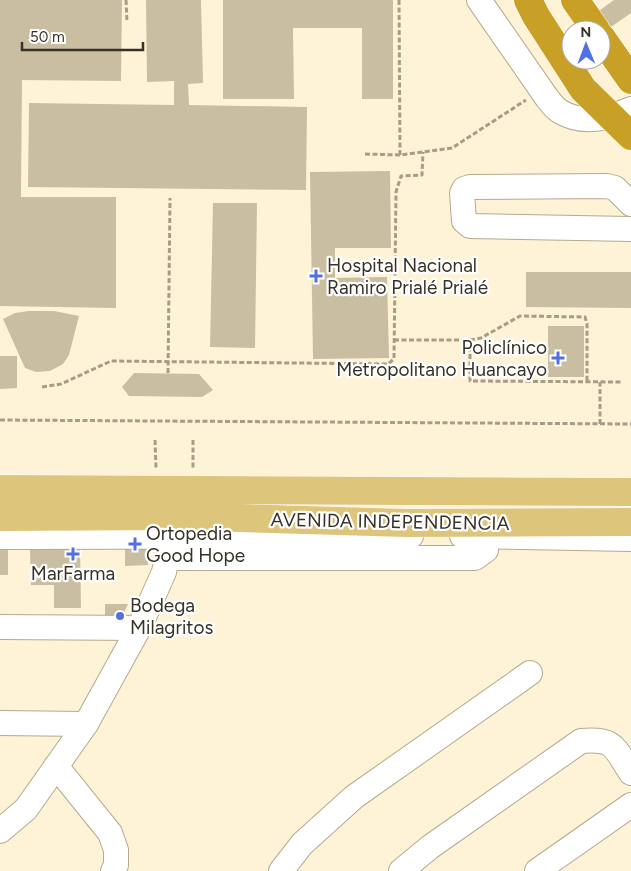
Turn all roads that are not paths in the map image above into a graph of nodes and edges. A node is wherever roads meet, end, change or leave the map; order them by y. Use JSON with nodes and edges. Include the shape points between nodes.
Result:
{"nodes":[{"id":1,"x":479,"y":0,"type":"edge"},
{"id":2,"x":528,"y":0,"type":"edge"},
{"id":3,"x":575,"y":0,"type":"edge"},
{"id":4,"x":589,"y":20,"type":"edge"},
{"id":5,"x":611,"y":49,"type":"edge"},
{"id":6,"x":626,"y":65,"type":"edge"},
{"id":7,"x":621,"y":113,"type":"edge"},
{"id":8,"x":631,"y":136,"type":"edge"},
{"id":9,"x":631,"y":204,"type":"edge"},
{"id":10,"x":631,"y":229,"type":"edge"},
{"id":11,"x":0,"y":489,"type":"edge"},
{"id":12,"x":631,"y":492,"type":"edge"},
{"id":13,"x":167,"y":515,"type":"junction"},
{"id":14,"x":0,"y":517,"type":"edge"},
{"id":15,"x":631,"y":522,"type":"edge"},
{"id":16,"x":0,"y":537,"type":"edge"},
{"id":17,"x":631,"y":539,"type":"edge"},
{"id":18,"x":0,"y":628,"type":"edge"},
{"id":19,"x":139,"y":628,"type":"junction"},
{"id":20,"x":530,"y":673,"type":"dead end"},
{"id":21,"x":0,"y":723,"type":"edge"},
{"id":22,"x":86,"y":724,"type":"junction"},
{"id":23,"x":56,"y":766,"type":"junction"},
{"id":24,"x":631,"y":773,"type":"edge"},
{"id":25,"x":631,"y":805,"type":"edge"},
{"id":26,"x":26,"y":809,"type":"junction"},
{"id":27,"x":0,"y":810,"type":"edge"},
{"id":28,"x":0,"y":831,"type":"edge"},
{"id":29,"x":113,"y":871,"type":"edge"},
{"id":30,"x":282,"y":871,"type":"edge"},
{"id":31,"x":401,"y":871,"type":"edge"},
{"id":32,"x":537,"y":871,"type":"edge"}],
"edges":[{"from":1,"to":7,"type":"street","via":[[559,112],[574,118],[594,119]]},
{"from":2,"to":7,"type":"highway","via":[[583,89]]},
{"from":3,"to":4,"type":"highway"},
{"from":5,"to":6,"type":"highway"},
{"from":7,"to":8,"type":"highway"},
{"from":9,"to":10,"type":"street","via":[[615,188],[607,186],[470,188],[462,193],[464,221],[470,226]]},
{"from":11,"to":13,"type":"main road","name":"AVENIDA INDEPENDENCIA"},
{"from":12,"to":13,"type":"main road","name":"AVENIDA INDEPENDENCIA"},
{"from":13,"to":14,"type":"main road","name":"AVENIDA INDEPENDENCIA"},
{"from":13,"to":15,"type":"main road","name":"AVENIDA INDEPENDENCIA","via":[[407,523]]},
{"from":13,"to":16,"type":"street","name":"AVENIDA INDEPENDENCIA"},
{"from":13,"to":17,"type":"street","name":"AVENIDA INDEPENDENCIA","via":[[475,558],[486,550],[486,536]]},
{"from":13,"to":19,"type":"street","via":[[152,602]]},
{"from":18,"to":19,"type":"street"},
{"from":19,"to":22,"type":"street"},
{"from":20,"to":30,"type":"street","via":[[354,797],[302,844]]},
{"from":21,"to":22,"type":"street"},
{"from":22,"to":23,"type":"street"},
{"from":23,"to":26,"type":"street"},
{"from":23,"to":29,"type":"street","via":[[110,833],[116,850]]},
{"from":24,"to":31,"type":"street","via":[[615,748],[607,742],[598,739],[581,741]]},
{"from":25,"to":32,"type":"street"},
{"from":26,"to":27,"type":"street"},
{"from":26,"to":28,"type":"street"}]}
